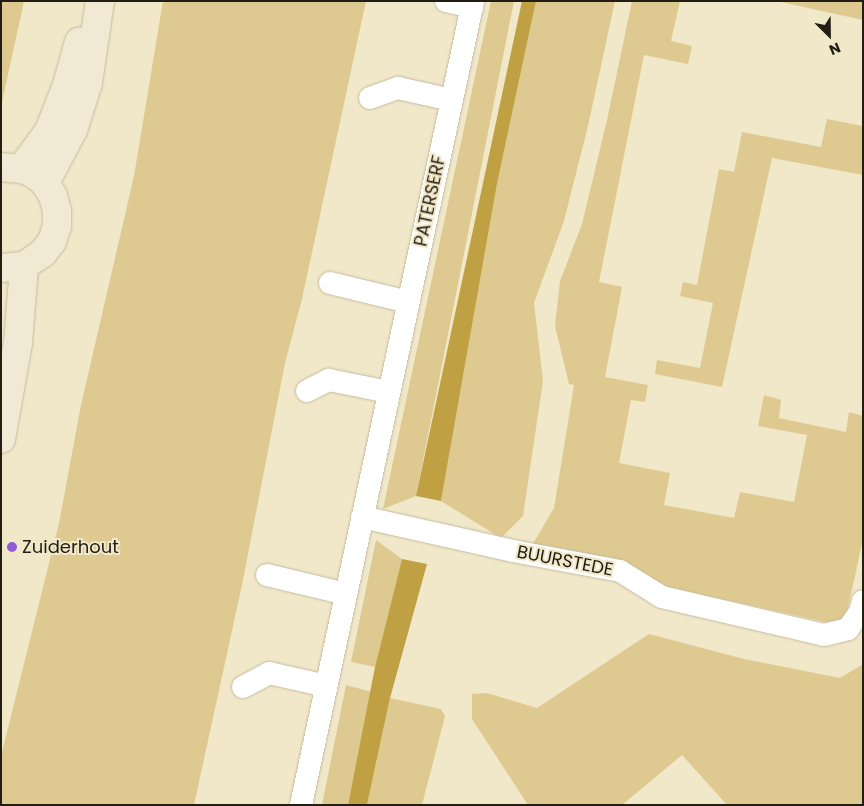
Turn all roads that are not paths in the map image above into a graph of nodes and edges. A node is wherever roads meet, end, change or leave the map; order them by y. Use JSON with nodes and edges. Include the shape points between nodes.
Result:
{"nodes":[{"id":1,"x":85,"y":1,"type":"edge"},
{"id":2,"x":100,"y":1,"type":"edge"},
{"id":3,"x":446,"y":1,"type":"edge"},
{"id":4,"x":473,"y":4,"type":"edge"},
{"id":5,"x":370,"y":98,"type":"dead end"},
{"id":6,"x":452,"y":100,"type":"junction"},
{"id":7,"x":11,"y":168,"type":"edge"},
{"id":8,"x":44,"y":184,"type":"junction"},
{"id":9,"x":12,"y":267,"type":"edge"},
{"id":10,"x":330,"y":283,"type":"dead end"},
{"id":11,"x":408,"y":302,"type":"junction"},
{"id":12,"x":307,"y":391,"type":"dead end"},
{"id":13,"x":389,"y":392,"type":"junction"},
{"id":14,"x":1,"y":438,"type":"edge"},
{"id":15,"x":362,"y":517,"type":"junction"},
{"id":16,"x":267,"y":575,"type":"dead end"},
{"id":17,"x":346,"y":594,"type":"junction"},
{"id":18,"x":863,"y":602,"type":"edge"},
{"id":19,"x":326,"y":686,"type":"junction"},
{"id":20,"x":243,"y":687,"type":"dead end"},
{"id":21,"x":300,"y":805,"type":"edge"}],
"edges":[{"from":1,"to":7,"type":"street","via":[[82,31],[49,131]]},
{"from":2,"to":8,"type":"street","via":[[88,83],[73,130]]},
{"from":3,"to":4,"type":"street","name":"PATERSERF"},
{"from":4,"to":6,"type":"street","name":"PATERSERF"},
{"from":5,"to":6,"type":"street","via":[[398,88]]},
{"from":6,"to":11,"type":"street","name":"PATERSERF"},
{"from":7,"to":8,"type":"street","via":[[31,172]]},
{"from":8,"to":9,"type":"street","via":[[53,196],[57,211],[52,241],[43,253]]},
{"from":9,"to":14,"type":"street","via":[[18,343]]},
{"from":10,"to":11,"type":"street"},
{"from":11,"to":13,"type":"street","name":"PATERSERF"},
{"from":12,"to":13,"type":"street","via":[[329,380]]},
{"from":13,"to":15,"type":"street","name":"PATERSERF"},
{"from":15,"to":17,"type":"street","name":"PATERSERF"},
{"from":15,"to":18,"type":"street","name":"BUURSTEDE","via":[[620,571],[662,597],[824,635],[848,630]]},
{"from":16,"to":17,"type":"street"},
{"from":17,"to":19,"type":"street","name":"PATERSERF"},
{"from":19,"to":20,"type":"street","via":[[269,673]]},
{"from":19,"to":21,"type":"street","name":"PATERSERF"}]}
